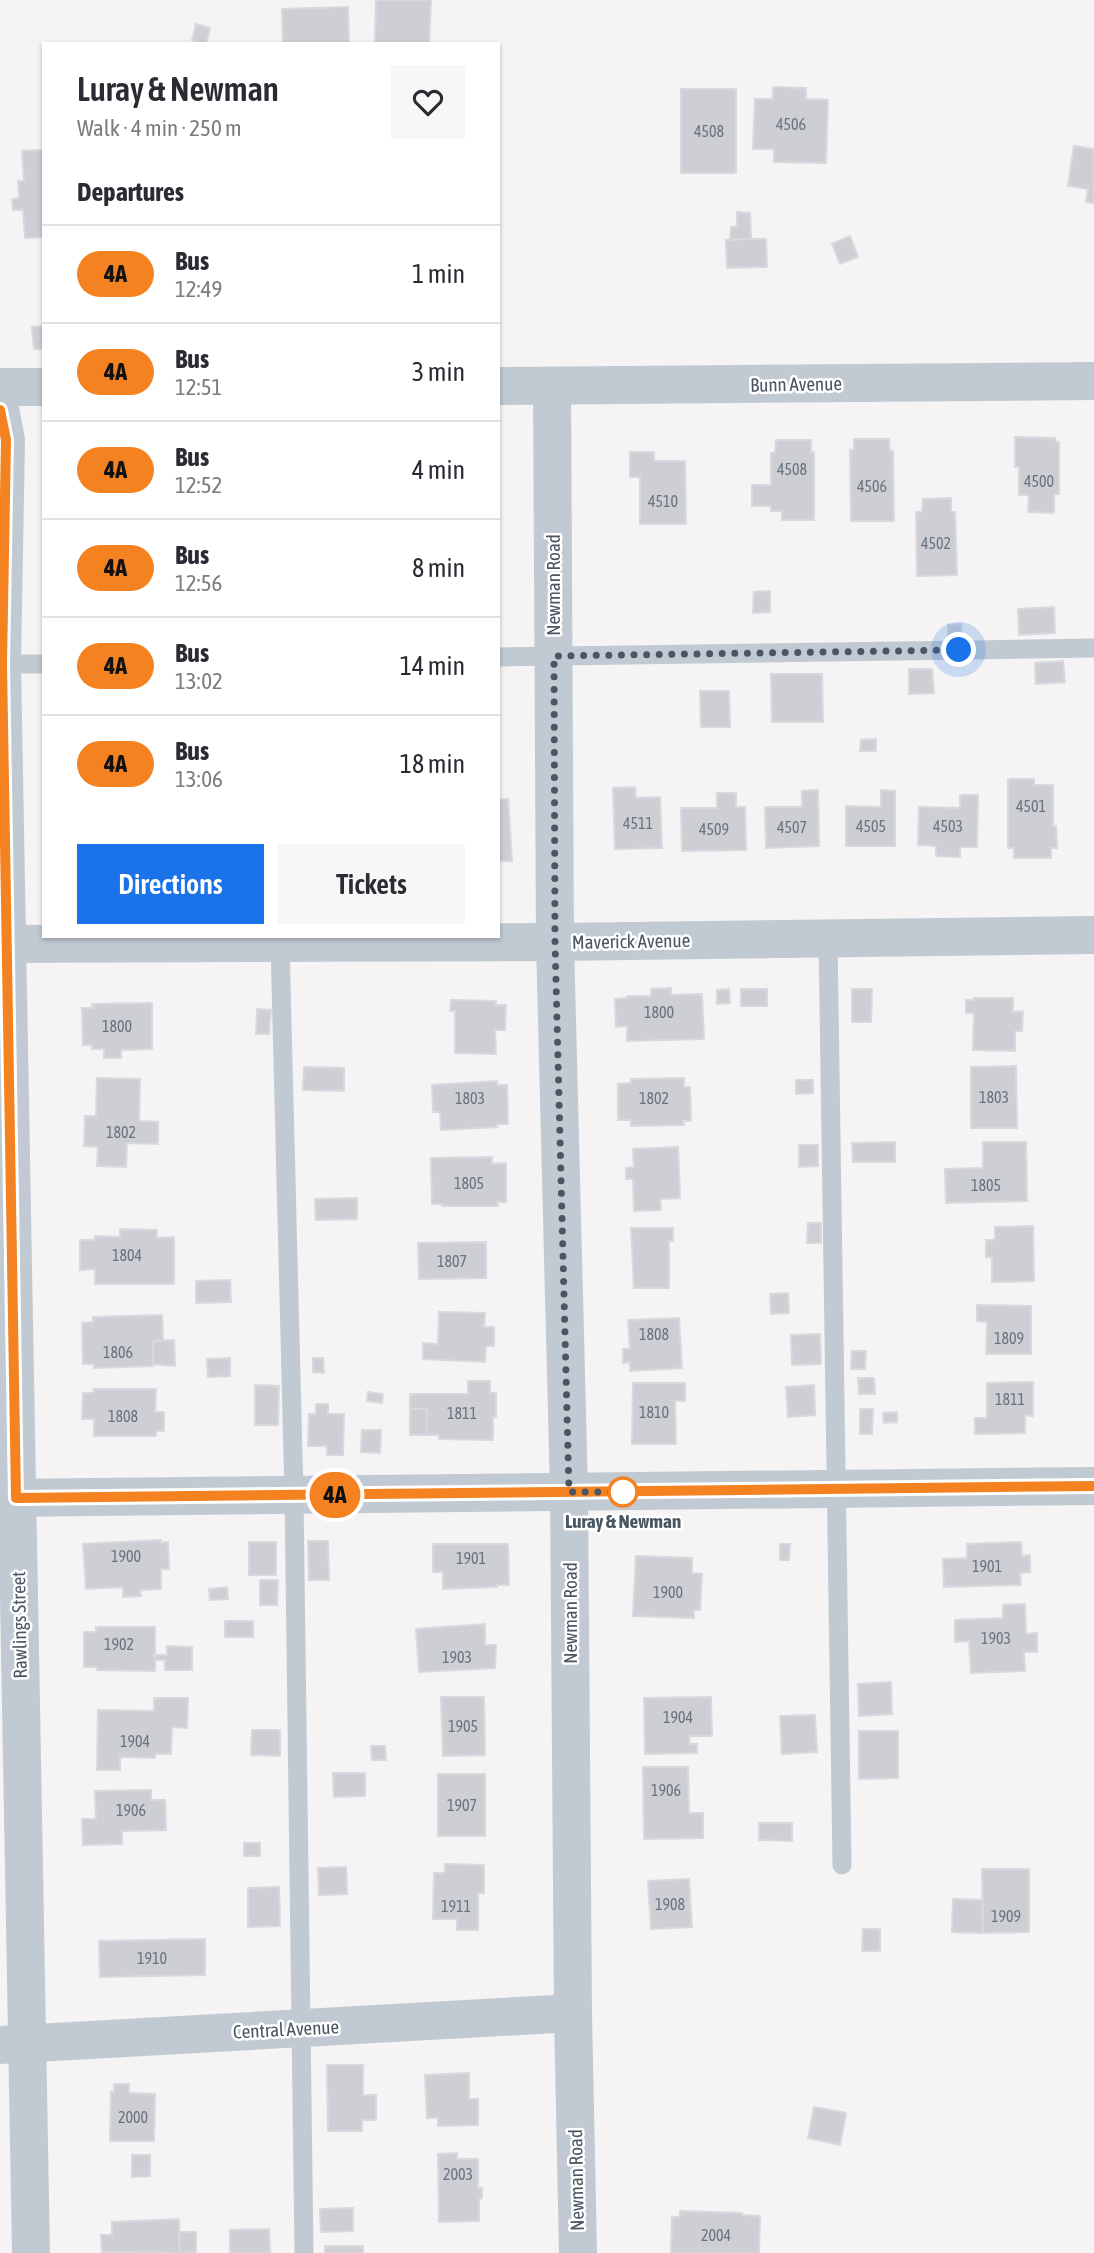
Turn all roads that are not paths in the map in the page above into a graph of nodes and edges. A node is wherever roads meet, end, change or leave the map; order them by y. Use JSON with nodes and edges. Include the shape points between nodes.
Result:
{"nodes":[{"id":1,"x":1094,"y":381,"type":"edge"},
{"id":2,"x":500,"y":386,"type":"edge"},
{"id":3,"x":552,"y":386,"type":"junction"},
{"id":4,"x":0,"y":387,"type":"edge"},
{"id":5,"x":42,"y":387,"type":"edge"},
{"id":6,"x":0,"y":409,"type":"edge"},
{"id":7,"x":1094,"y":648,"type":"edge"},
{"id":8,"x":554,"y":656,"type":"junction"},
{"id":9,"x":500,"y":657,"type":"edge"},
{"id":10,"x":2,"y":664,"type":"junction"},
{"id":11,"x":42,"y":664,"type":"edge"},
{"id":12,"x":1094,"y":935,"type":"edge"},
{"id":13,"x":828,"y":938,"type":"junction"},
{"id":14,"x":555,"y":942,"type":"junction"},
{"id":15,"x":281,"y":943,"type":"junction"},
{"id":16,"x":4,"y":944,"type":"edge"},
{"id":17,"x":1094,"y":1486,"type":"edge"},
{"id":18,"x":838,"y":1489,"type":"junction"},
{"id":19,"x":569,"y":1492,"type":"junction"},
{"id":20,"x":294,"y":1495,"type":"junction"},
{"id":21,"x":8,"y":1498,"type":"edge"},
{"id":22,"x":842,"y":1865,"type":"dead end"},
{"id":23,"x":573,"y":2012,"type":"junction"},
{"id":24,"x":302,"y":2028,"type":"junction"},
{"id":25,"x":14,"y":2045,"type":"edge"},
{"id":26,"x":31,"y":2253,"type":"edge"},
{"id":27,"x":303,"y":2253,"type":"edge"},
{"id":28,"x":578,"y":2253,"type":"edge"}],
"edges":[{"from":1,"to":3,"type":"street","name":"Bunn Avenue"},
{"from":2,"to":3,"type":"street","name":"Bunn Avenue"},
{"from":3,"to":8,"type":"street","name":"Newman Road"},
{"from":4,"to":5,"type":"street"},
{"from":6,"to":10,"type":"street","name":"Rawlings Street","via":[[6,440]]},
{"from":7,"to":8,"type":"lane"},
{"from":8,"to":9,"type":"lane"},
{"from":8,"to":14,"type":"street","name":"Newman Road"},
{"from":10,"to":11,"type":"lane"},
{"from":10,"to":16,"type":"street","name":"Rawlings Street"},
{"from":12,"to":13,"type":"street","name":"Maverick Avenue"},
{"from":13,"to":14,"type":"street","name":"Maverick Avenue"},
{"from":13,"to":18,"type":"lane"},
{"from":14,"to":15,"type":"street","name":"Maverick Avenue"},
{"from":14,"to":19,"type":"street","name":"Newman Road"},
{"from":15,"to":16,"type":"street","name":"Maverick Avenue"},
{"from":15,"to":20,"type":"lane"},
{"from":16,"to":21,"type":"street","name":"Rawlings Street"},
{"from":17,"to":18,"type":"street"},
{"from":18,"to":19,"type":"street"},
{"from":18,"to":22,"type":"lane"},
{"from":19,"to":20,"type":"street"},
{"from":19,"to":23,"type":"street","name":"Newman Road"},
{"from":20,"to":21,"type":"street"},
{"from":20,"to":24,"type":"lane"},
{"from":21,"to":25,"type":"street","name":"Rawlings Street"},
{"from":23,"to":24,"type":"street","name":"Central Avenue"},
{"from":23,"to":28,"type":"street","name":"Newman Road"},
{"from":24,"to":25,"type":"street","name":"Central Avenue"},
{"from":24,"to":27,"type":"lane"},
{"from":25,"to":26,"type":"street","name":"Rawlings Street"}]}
